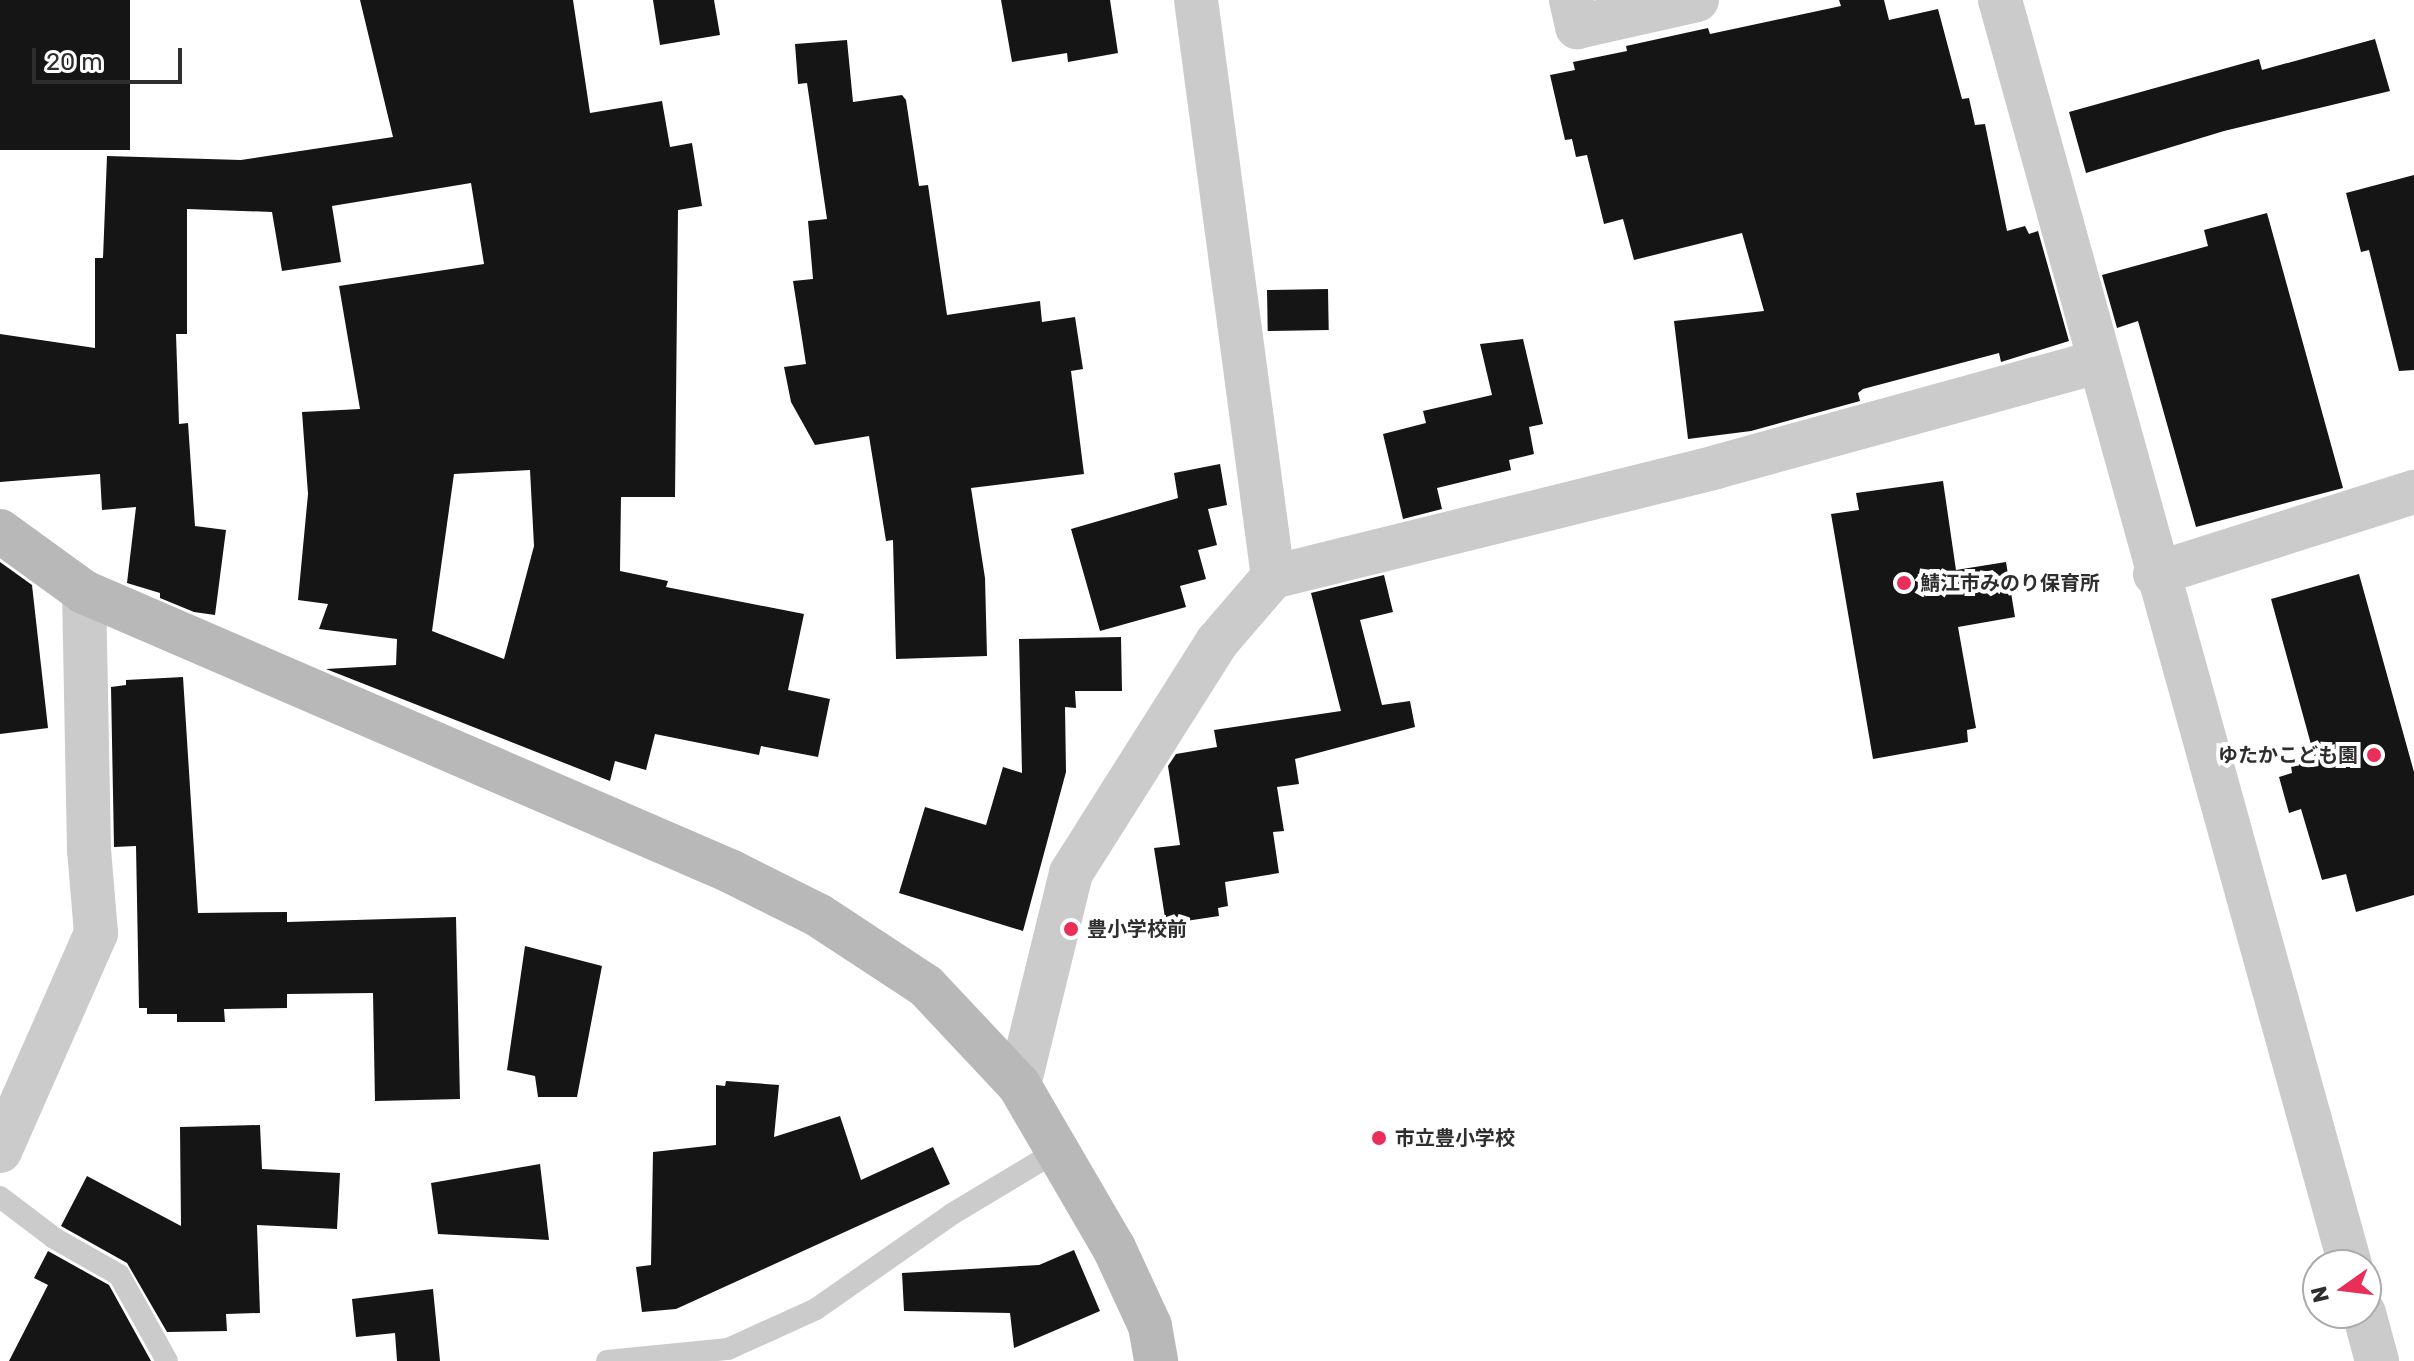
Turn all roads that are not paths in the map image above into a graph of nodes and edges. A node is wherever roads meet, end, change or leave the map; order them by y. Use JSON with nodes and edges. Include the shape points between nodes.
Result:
{"nodes":[{"id":1,"x":1196,"y":0,"type":"edge"},
{"id":2,"x":1571,"y":0,"type":"edge"},
{"id":3,"x":1697,"y":0,"type":"edge"},
{"id":4,"x":2000,"y":0,"type":"edge"},
{"id":5,"x":2100,"y":361,"type":"junction"},
{"id":6,"x":2414,"y":492,"type":"edge"},
{"id":7,"x":0,"y":531,"type":"edge"},
{"id":8,"x":2155,"y":574,"type":"junction"},
{"id":9,"x":1273,"y":577,"type":"junction"},
{"id":10,"x":84,"y":592,"type":"junction"},
{"id":11,"x":1019,"y":1085,"type":"junction"},
{"id":12,"x":0,"y":1151,"type":"edge"},
{"id":13,"x":1057,"y":1151,"type":"junction"},
{"id":14,"x":0,"y":1197,"type":"edge"},
{"id":15,"x":2345,"y":1249,"type":"edge"},
{"id":16,"x":2368,"y":1329,"type":"edge"},
{"id":17,"x":167,"y":1361,"type":"edge"},
{"id":18,"x":607,"y":1361,"type":"edge"},
{"id":19,"x":1156,"y":1361,"type":"edge"},
{"id":20,"x":2377,"y":1361,"type":"edge"}],
"edges":[{"from":1,"to":9,"type":"street"},
{"from":2,"to":3,"type":"street","via":[[1577,27]]},
{"from":4,"to":5,"type":"street"},
{"from":5,"to":8,"type":"street"},
{"from":5,"to":9,"type":"street","via":[[1716,467]]},
{"from":6,"to":8,"type":"street"},
{"from":7,"to":10,"type":"street"},
{"from":8,"to":15,"type":"street"},
{"from":9,"to":11,"type":"street","via":[[1217,642],[1071,873]]},
{"from":10,"to":11,"type":"street","via":[[818,915],[926,986]]},
{"from":10,"to":12,"type":"street","via":[[89,850],[96,933]]},
{"from":11,"to":13,"type":"street"},
{"from":13,"to":18,"type":"lane","via":[[952,1214],[816,1309],[728,1349]]},
{"from":13,"to":19,"type":"street","via":[[1132,1287],[1150,1326]]},
{"from":14,"to":17,"type":"lane","via":[[54,1238],[119,1275]]},
{"from":16,"to":20,"type":"street"}]}
